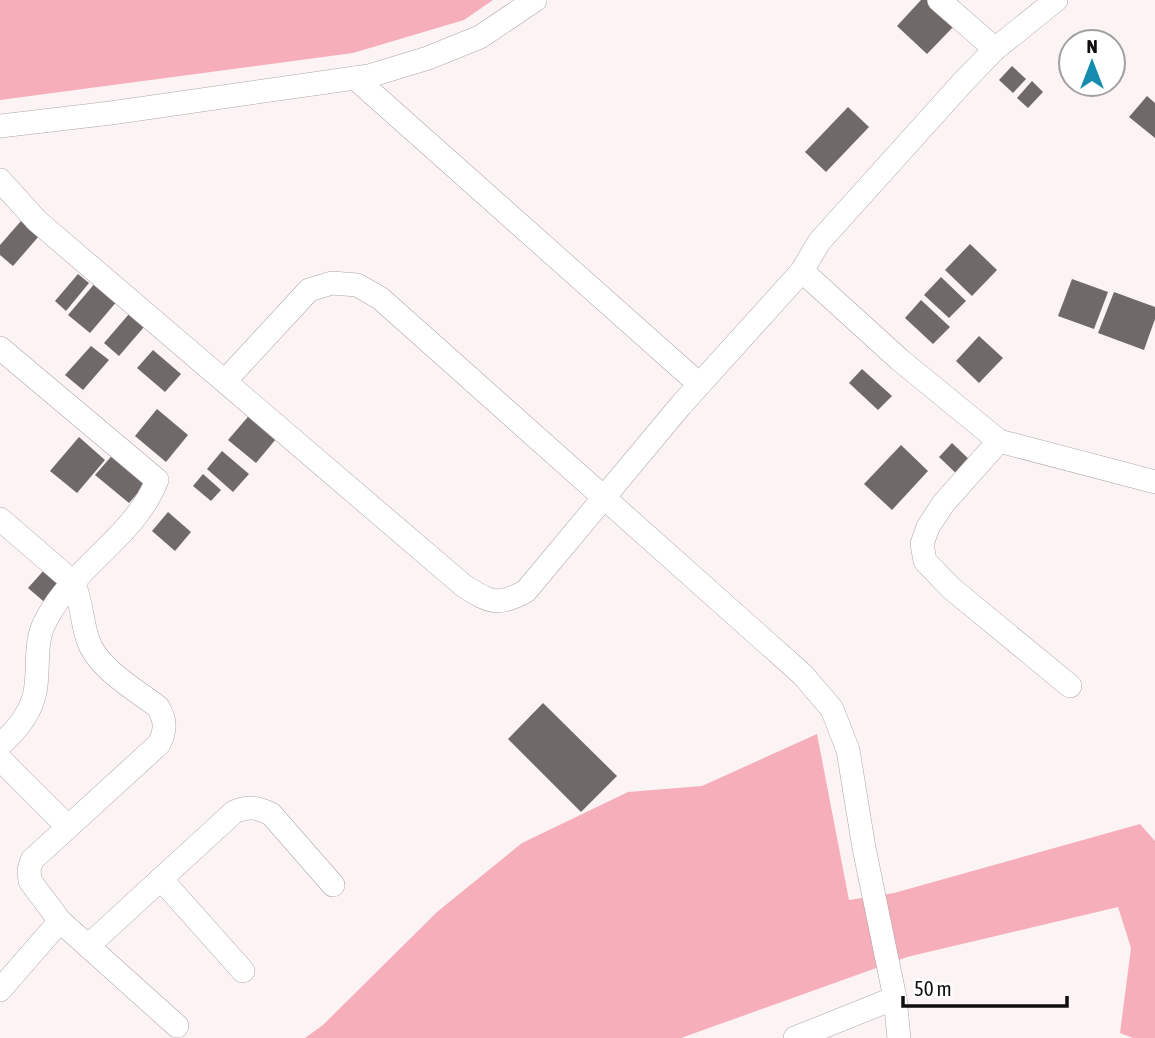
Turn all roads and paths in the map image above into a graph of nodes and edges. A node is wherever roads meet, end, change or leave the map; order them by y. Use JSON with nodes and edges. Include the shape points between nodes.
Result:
{"nodes":[{"id":1,"x":535,"y":0,"type":"edge"},
{"id":2,"x":939,"y":0,"type":"edge"},
{"id":3,"x":1056,"y":0,"type":"edge"},
{"id":4,"x":995,"y":49,"type":"junction"},
{"id":5,"x":355,"y":78,"type":"junction"},
{"id":6,"x":0,"y":126,"type":"edge"},
{"id":7,"x":0,"y":180,"type":"edge"},
{"id":8,"x":802,"y":271,"type":"junction"},
{"id":9,"x":0,"y":348,"type":"edge"},
{"id":10,"x":225,"y":381,"type":"junction"},
{"id":11,"x":699,"y":384,"type":"junction"},
{"id":12,"x":999,"y":441,"type":"junction"},
{"id":13,"x":1155,"y":482,"type":"edge"},
{"id":14,"x":604,"y":499,"type":"junction"},
{"id":15,"x":0,"y":519,"type":"edge"},
{"id":16,"x":73,"y":582,"type":"junction"},
{"id":17,"x":1070,"y":686,"type":"dead end"},
{"id":18,"x":0,"y":745,"type":"edge"},
{"id":19,"x":0,"y":760,"type":"edge"},
{"id":20,"x":67,"y":826,"type":"junction"},
{"id":21,"x":161,"y":879,"type":"junction"},
{"id":22,"x":333,"y":885,"type":"dead end"},
{"id":23,"x":60,"y":920,"type":"junction"},
{"id":24,"x":88,"y":946,"type":"junction"},
{"id":25,"x":243,"y":971,"type":"dead end"},
{"id":26,"x":0,"y":990,"type":"edge"},
{"id":27,"x":895,"y":998,"type":"junction"},
{"id":28,"x":177,"y":1026,"type":"dead end"},
{"id":29,"x":794,"y":1038,"type":"edge"},
{"id":30,"x":899,"y":1038,"type":"edge"}],
"edges":[{"from":1,"to":5,"type":"street","via":[[480,37],[428,58]]},
{"from":2,"to":4,"type":"street"},
{"from":3,"to":4,"type":"street"},
{"from":4,"to":8,"type":"street","via":[[819,243]]},
{"from":5,"to":6,"type":"street"},
{"from":5,"to":11,"type":"street"},
{"from":7,"to":10,"type":"street","via":[[37,221]]},
{"from":8,"to":11,"type":"street"},
{"from":8,"to":12,"type":"street"},
{"from":9,"to":16,"type":"street","via":[[158,480],[144,507]]},
{"from":10,"to":14,"type":"street","via":[[309,290],[332,284],[357,285],[380,298]]},
{"from":10,"to":14,"type":"street","via":[[486,600],[507,602],[526,592]]},
{"from":11,"to":14,"type":"street"},
{"from":12,"to":13,"type":"street"},
{"from":12,"to":17,"type":"street","via":[[928,527],[922,544],[925,561]]},
{"from":14,"to":27,"type":"street","via":[[803,675],[832,709],[848,750]]},
{"from":15,"to":16,"type":"street"},
{"from":16,"to":18,"type":"street","via":[[46,619],[37,647],[35,692],[28,712]]},
{"from":16,"to":20,"type":"street","via":[[88,642],[97,659],[158,708],[165,718],[165,733],[159,744]]},
{"from":19,"to":20,"type":"street"},
{"from":20,"to":23,"type":"street","via":[[32,860],[29,870],[30,881]]},
{"from":21,"to":22,"type":"street","via":[[234,812],[257,807],[271,814]]},
{"from":21,"to":24,"type":"street"},
{"from":21,"to":25,"type":"street"},
{"from":23,"to":24,"type":"street"},
{"from":23,"to":26,"type":"street"},
{"from":24,"to":28,"type":"street"},
{"from":27,"to":29,"type":"street"},
{"from":27,"to":30,"type":"street"}]}
